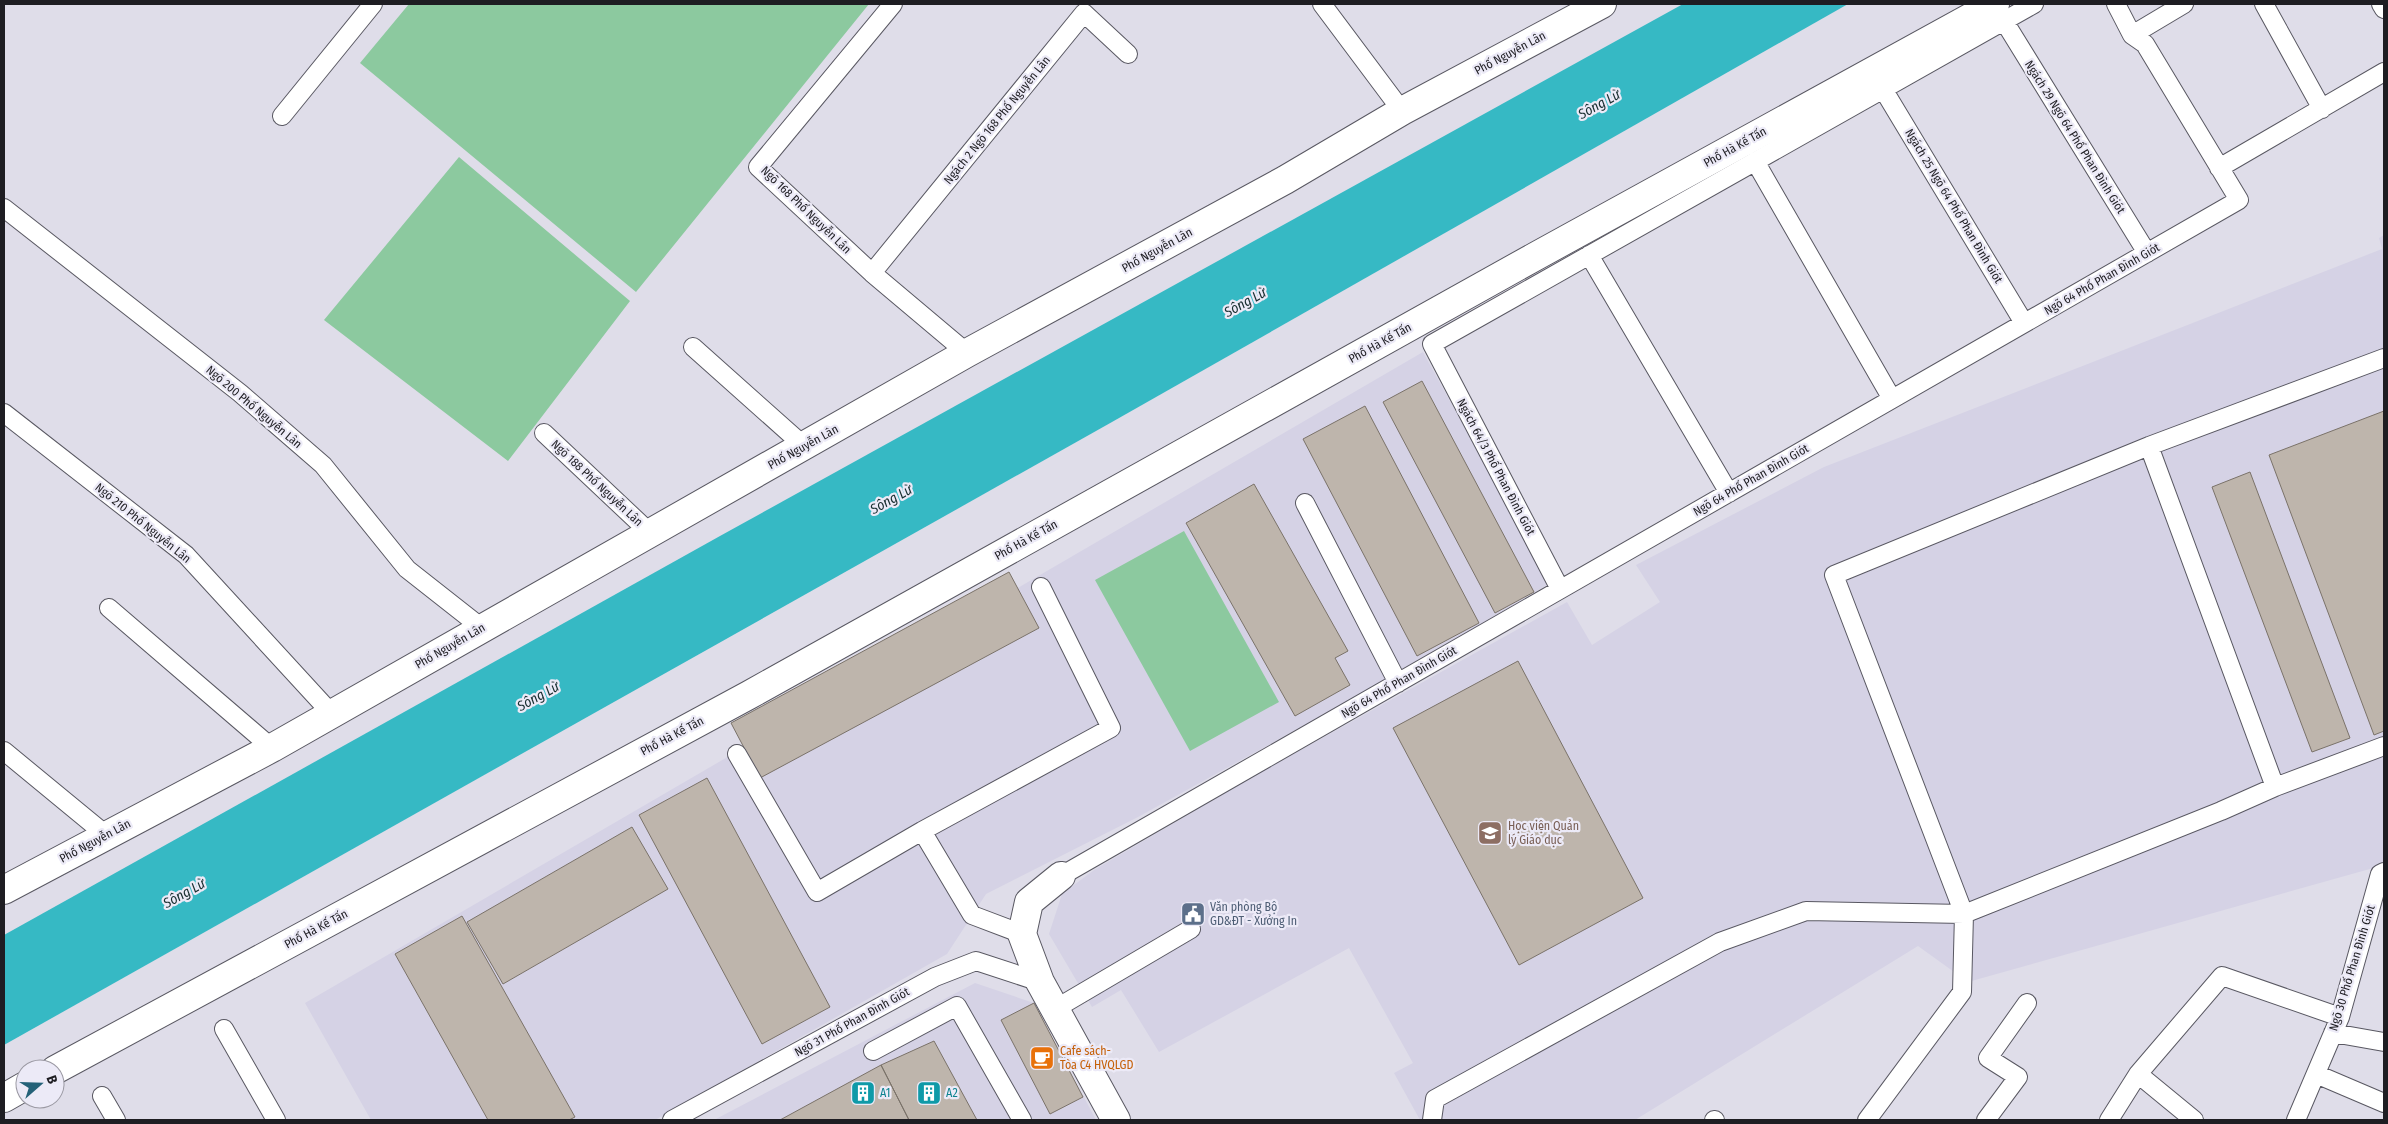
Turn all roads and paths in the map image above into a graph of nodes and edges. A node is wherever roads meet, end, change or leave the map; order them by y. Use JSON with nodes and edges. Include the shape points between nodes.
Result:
{"nodes":[{"id":1,"x":373,"y":4,"type":"edge"},
{"id":2,"x":893,"y":4,"type":"edge"},
{"id":3,"x":1322,"y":4,"type":"edge"},
{"id":4,"x":1602,"y":4,"type":"edge"},
{"id":5,"x":2034,"y":4,"type":"edge"},
{"id":6,"x":2116,"y":4,"type":"edge"},
{"id":7,"x":2184,"y":4,"type":"edge"},
{"id":8,"x":2264,"y":4,"type":"edge"},
{"id":9,"x":2381,"y":4,"type":"edge"},
{"id":10,"x":2384,"y":9,"type":"edge"},
{"id":11,"x":1999,"y":12,"type":"edge"},
{"id":12,"x":2132,"y":35,"type":"junction"},
{"id":13,"x":1128,"y":54,"type":"dead end"},
{"id":14,"x":2384,"y":72,"type":"edge"},
{"id":15,"x":1883,"y":89,"type":"junction"},
{"id":16,"x":2322,"y":109,"type":"junction"},
{"id":17,"x":1402,"y":111,"type":"junction"},
{"id":18,"x":282,"y":116,"type":"dead end"},
{"id":19,"x":1755,"y":161,"type":"junction"},
{"id":20,"x":2219,"y":168,"type":"junction"},
{"id":21,"x":4,"y":208,"type":"edge"},
{"id":22,"x":2147,"y":253,"type":"junction"},
{"id":23,"x":1589,"y":255,"type":"junction"},
{"id":24,"x":872,"y":273,"type":"junction"},
{"id":25,"x":2024,"y":323,"type":"junction"},
{"id":26,"x":1432,"y":344,"type":"joint"},
{"id":27,"x":693,"y":348,"type":"dead end"},
{"id":28,"x":967,"y":353,"type":"junction"},
{"id":29,"x":2384,"y":358,"type":"edge"},
{"id":30,"x":1892,"y":399,"type":"junction"},
{"id":31,"x":4,"y":413,"type":"edge"},
{"id":32,"x":544,"y":433,"type":"dead end"},
{"id":33,"x":804,"y":446,"type":"junction"},
{"id":34,"x":2149,"y":446,"type":"junction"},
{"id":35,"x":1729,"y":493,"type":"junction"},
{"id":36,"x":1305,"y":503,"type":"dead end"},
{"id":37,"x":649,"y":532,"type":"junction"},
{"id":38,"x":1041,"y":587,"type":"dead end"},
{"id":39,"x":1560,"y":589,"type":"junction"},
{"id":40,"x":109,"y":608,"type":"dead end"},
{"id":41,"x":482,"y":628,"type":"junction"},
{"id":42,"x":1398,"y":683,"type":"junction"},
{"id":43,"x":331,"y":713,"type":"junction"},
{"id":44,"x":2384,"y":746,"type":"edge"},
{"id":45,"x":272,"y":748,"type":"junction"},
{"id":46,"x":4,"y":751,"type":"edge"},
{"id":47,"x":737,"y":754,"type":"dead end"},
{"id":48,"x":2275,"y":787,"type":"junction"},
{"id":49,"x":922,"y":830,"type":"junction"},
{"id":50,"x":106,"y":835,"type":"junction"},
{"id":51,"x":2384,"y":872,"type":"edge"},
{"id":52,"x":1061,"y":876,"type":"joint"},
{"id":53,"x":4,"y":890,"type":"edge"},
{"id":54,"x":1964,"y":914,"type":"junction"},
{"id":55,"x":1191,"y":929,"type":"dead end"},
{"id":56,"x":1022,"y":934,"type":"junction"},
{"id":57,"x":1040,"y":982,"type":"junction"},
{"id":58,"x":2027,"y":1003,"type":"dead end"},
{"id":59,"x":1055,"y":1009,"type":"junction"},
{"id":60,"x":2337,"y":1025,"type":"junction"},
{"id":61,"x":224,"y":1029,"type":"dead end"},
{"id":62,"x":2384,"y":1042,"type":"edge"},
{"id":63,"x":873,"y":1051,"type":"dead end"},
{"id":64,"x":65,"y":1065,"type":"edge"},
{"id":65,"x":2138,"y":1074,"type":"junction"},
{"id":66,"x":2316,"y":1074,"type":"junction"},
{"id":67,"x":15,"y":1092,"type":"edge"},
{"id":68,"x":102,"y":1096,"type":"dead end"},
{"id":69,"x":4,"y":1098,"type":"edge"},
{"id":70,"x":2384,"y":1103,"type":"edge"},
{"id":71,"x":116,"y":1120,"type":"edge"},
{"id":72,"x":276,"y":1120,"type":"edge"},
{"id":73,"x":672,"y":1120,"type":"edge"},
{"id":74,"x":1022,"y":1120,"type":"edge"},
{"id":75,"x":1116,"y":1120,"type":"edge"},
{"id":76,"x":1432,"y":1120,"type":"edge"},
{"id":77,"x":1867,"y":1120,"type":"edge"},
{"id":78,"x":1986,"y":1120,"type":"edge"},
{"id":79,"x":2110,"y":1120,"type":"edge"},
{"id":80,"x":2194,"y":1120,"type":"edge"},
{"id":81,"x":2296,"y":1120,"type":"edge"}],
"edges":[{"from":1,"to":18,"type":"lane"},
{"from":2,"to":24,"type":"lane","name":"Ngõ 168 Phố Nguyễn Lân","via":[[758,167]]},
{"from":3,"to":17,"type":"lane"},
{"from":4,"to":17,"type":"street","name":"Phố Nguyễn Lân"},
{"from":5,"to":11,"type":"lane","name":"Phố Hà Kế Tấn"},
{"from":6,"to":12,"type":"lane","name":"Ngõ 64 Phố Phan Đình Giót"},
{"from":7,"to":12,"type":"lane"},
{"from":8,"to":16,"type":"lane"},
{"from":9,"to":10,"type":"lane"},
{"from":11,"to":15,"type":"lane","name":"Phố Hà Kế Tấn"},
{"from":11,"to":22,"type":"lane","name":"Ngách 29 Ngõ 64 Phố Phan Đình Giót"},
{"from":11,"to":64,"type":"street","name":"Phố Hà Kế Tấn","via":[[1538,255],[748,695]]},
{"from":12,"to":20,"type":"lane","name":"Ngõ 64 Phố Phan Đình Giót","via":[[2144,44]]},
{"from":13,"to":24,"type":"lane","name":"Ngách 2 Ngõ 168 Phố Nguyễn Lân","via":[[1084,13]]},
{"from":14,"to":16,"type":"lane"},
{"from":15,"to":19,"type":"lane","name":"Phố Hà Kế Tấn"},
{"from":15,"to":25,"type":"lane","name":"Ngách 25 Ngõ 64 Phố Phan Đình Giót"},
{"from":16,"to":20,"type":"lane"},
{"from":17,"to":28,"type":"street","name":"Phố Nguyễn Lân","via":[[1285,180]]},
{"from":19,"to":23,"type":"lane","name":"Phố Hà Kế Tấn"},
{"from":19,"to":30,"type":"lane"},
{"from":20,"to":22,"type":"lane","name":"Ngõ 64 Phố Phan Đình Giót","via":[[2239,200]]},
{"from":21,"to":41,"type":"lane","name":"Ngõ 200 Phố Nguyễn Lân","via":[[240,394],[323,465],[407,569]]},
{"from":22,"to":25,"type":"lane","name":"Ngõ 64 Phố Phan Đình Giót"},
{"from":23,"to":26,"type":"lane","name":"Phố Hà Kế Tấn"},
{"from":23,"to":35,"type":"lane"},
{"from":24,"to":28,"type":"lane","name":"Ngõ 168 Phố Nguyễn Lân"},
{"from":25,"to":30,"type":"lane","name":"Ngõ 64 Phố Phan Đình Giót"},
{"from":26,"to":39,"type":"lane","name":"Ngách 64/3 Phố Phan Đình Giót"},
{"from":27,"to":33,"type":"lane"},
{"from":28,"to":33,"type":"street","name":"Phố Nguyễn Lân"},
{"from":29,"to":34,"type":"lane"},
{"from":30,"to":35,"type":"lane","name":"Ngõ 64 Phố Phan Đình Giót"},
{"from":31,"to":43,"type":"lane","name":"Ngõ 210 Phố Nguyễn Lân","via":[[186,556]]},
{"from":32,"to":37,"type":"lane","name":"Ngõ 188 Phố Nguyễn Lân"},
{"from":33,"to":37,"type":"street","name":"Phố Nguyễn Lân"},
{"from":34,"to":48,"type":"lane"},
{"from":34,"to":54,"type":"lane","via":[[1834,575]]},
{"from":35,"to":39,"type":"lane","name":"Ngõ 64 Phố Phan Đình Giót"},
{"from":36,"to":42,"type":"lane"},
{"from":37,"to":41,"type":"street","name":"Phố Nguyễn Lân"},
{"from":38,"to":49,"type":"lane","via":[[1111,728]]},
{"from":39,"to":42,"type":"lane","name":"Ngõ 64 Phố Phan Đình Giót"},
{"from":40,"to":45,"type":"lane"},
{"from":41,"to":43,"type":"street","name":"Phố Nguyễn Lân"},
{"from":42,"to":52,"type":"lane","name":"Ngõ 64 Phố Phan Đình Giót"},
{"from":43,"to":45,"type":"street","name":"Phố Nguyễn Lân"},
{"from":44,"to":48,"type":"lane"},
{"from":45,"to":50,"type":"street","name":"Phố Nguyễn Lân"},
{"from":46,"to":50,"type":"lane"},
{"from":47,"to":49,"type":"lane","via":[[817,892]]},
{"from":48,"to":54,"type":"lane"},
{"from":49,"to":56,"type":"lane","via":[[972,915]]},
{"from":50,"to":53,"type":"street","name":"Phố Nguyễn Lân"},
{"from":51,"to":60,"type":"lane","name":"Ngõ 30 Phố Phan Đình Giót","via":[[2380,874]]},
{"from":52,"to":56,"type":"street","via":[[1029,902]]},
{"from":54,"to":76,"type":"lane","via":[[1806,911],[1720,942],[1435,1099]]},
{"from":54,"to":77,"type":"lane","via":[[1962,992]]},
{"from":55,"to":59,"type":"lane"},
{"from":56,"to":57,"type":"street"},
{"from":57,"to":59,"type":"street"},
{"from":57,"to":73,"type":"lane","name":"Ngõ 31 Phố Phan Đình Giót","via":[[976,961],[943,974]]},
{"from":58,"to":78,"type":"lane","via":[[1988,1058],[2018,1077]]},
{"from":59,"to":75,"type":"street"},
{"from":60,"to":62,"type":"lane"},
{"from":60,"to":65,"type":"lane","via":[[2222,976]]},
{"from":60,"to":66,"type":"lane","name":"Ngõ 30 Phố Phan Đình Giót"},
{"from":61,"to":72,"type":"lane"},
{"from":63,"to":74,"type":"lane","via":[[957,1006]]},
{"from":65,"to":79,"type":"lane"},
{"from":65,"to":80,"type":"lane"},
{"from":66,"to":70,"type":"lane"},
{"from":66,"to":81,"type":"lane","name":"Ngõ 30 Phố Phan Đình Giót"},
{"from":67,"to":69,"type":"street"},
{"from":68,"to":71,"type":"lane"}]}
